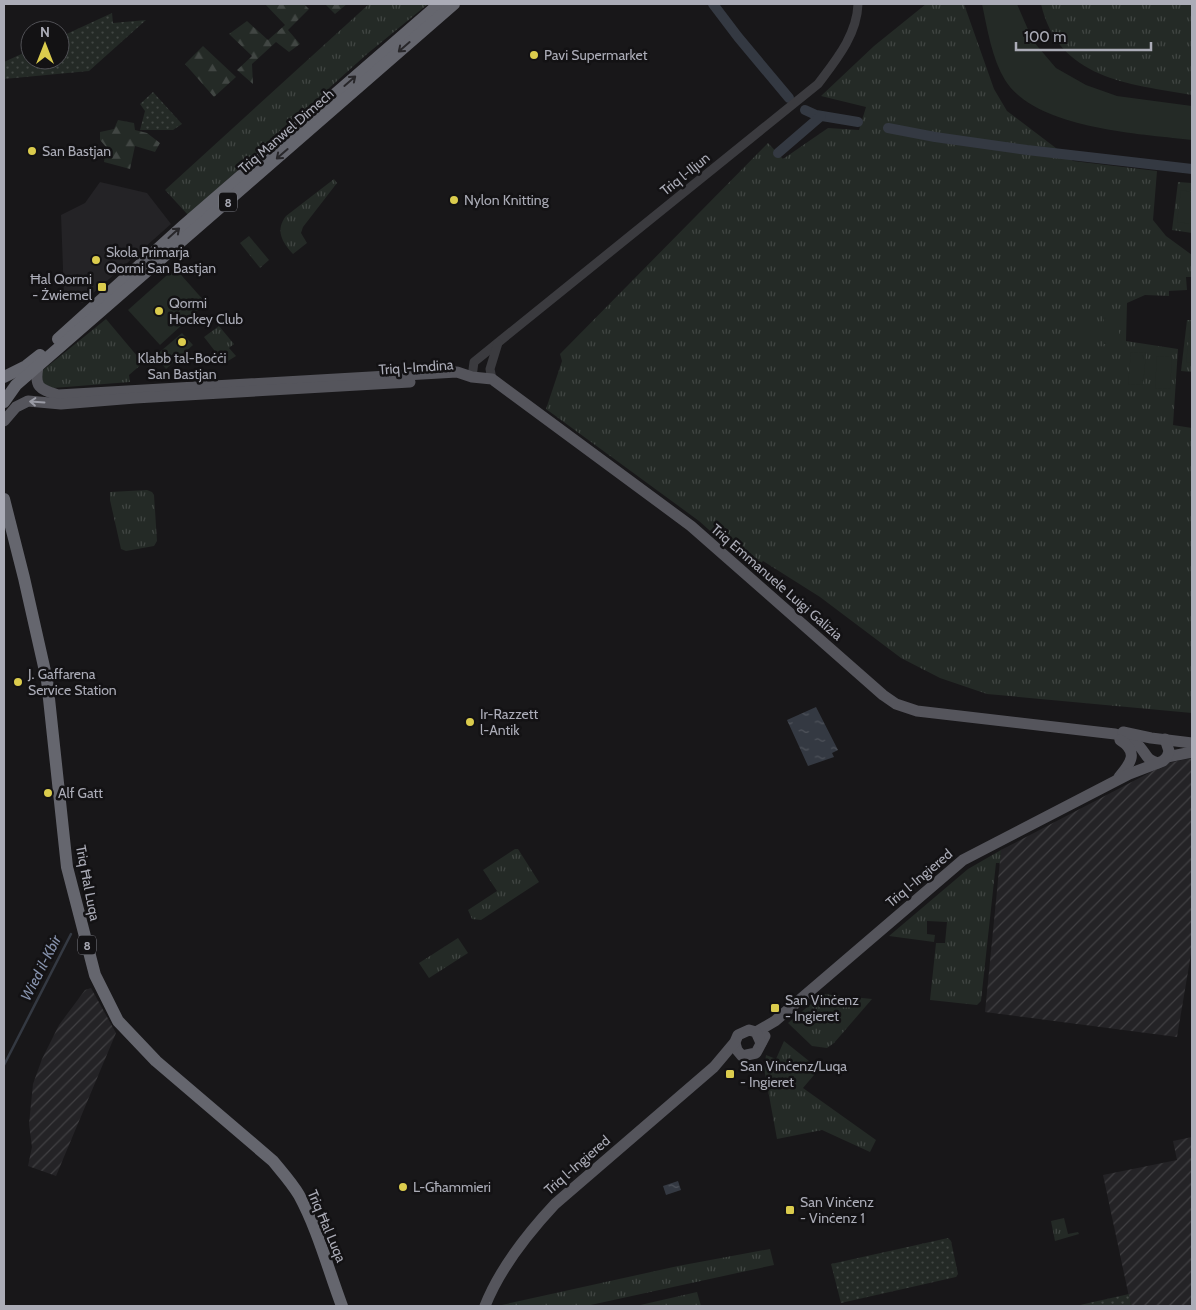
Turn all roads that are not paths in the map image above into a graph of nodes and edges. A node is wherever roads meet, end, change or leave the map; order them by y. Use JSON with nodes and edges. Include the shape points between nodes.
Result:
{"nodes":[{"id":1,"x":439,"y":4,"type":"edge"},
{"id":2,"x":454,"y":4,"type":"edge"},
{"id":3,"x":858,"y":4,"type":"edge"},
{"id":4,"x":498,"y":343,"type":"junction"},
{"id":5,"x":38,"y":367,"type":"junction"},
{"id":6,"x":4,"y":377,"type":"edge"},
{"id":7,"x":472,"y":377,"type":"junction"},
{"id":8,"x":492,"y":379,"type":"junction"},
{"id":9,"x":4,"y":402,"type":"edge"},
{"id":10,"x":4,"y":421,"type":"edge"},
{"id":11,"x":4,"y":498,"type":"edge"},
{"id":12,"x":1065,"y":728,"type":"junction"},
{"id":13,"x":1165,"y":739,"type":"junction"},
{"id":14,"x":1192,"y":743,"type":"edge"},
{"id":15,"x":1146,"y":747,"type":"junction"},
{"id":16,"x":1192,"y":752,"type":"edge"},
{"id":17,"x":1163,"y":760,"type":"junction"},
{"id":18,"x":1129,"y":774,"type":"junction"},
{"id":19,"x":1112,"y":783,"type":"junction"},
{"id":20,"x":774,"y":1021,"type":"junction"},
{"id":21,"x":756,"y":1032,"type":"junction"},
{"id":22,"x":735,"y":1043,"type":"junction"},
{"id":23,"x":762,"y":1043,"type":"junction"},
{"id":24,"x":742,"y":1056,"type":"junction"},
{"id":25,"x":714,"y":1067,"type":"junction"},
{"id":26,"x":342,"y":1306,"type":"edge"},
{"id":27,"x":484,"y":1306,"type":"edge"}],
"edges":[{"from":6,"to":1,"type":"highway","name":"Triq Manwel Dimech","number":"8","one_way":true,"via":[[35,360],[183,226]]},
{"from":2,"to":5,"type":"highway","name":"Triq Manwel Dimech","number":"8","one_way":true},
{"from":3,"to":4,"type":"street","name":"Triq l-Iljun","via":[[854,28],[818,84]]},
{"from":4,"to":7,"type":"street","name":"Triq l-Iljun","via":[[474,362]]},
{"from":4,"to":8,"type":"street","via":[[490,369]]},
{"from":5,"to":7,"type":"main road","name":"Triq l-Imdina","via":[[36,378],[41,390],[58,395],[458,372]]},
{"from":5,"to":9,"type":"highway","name":"Triq Manwel Dimech","number":"8","via":[[16,385]]},
{"from":7,"to":8,"type":"main road"},
{"from":7,"to":10,"type":"main road","name":"Triq l-Imdina","one_way":true,"via":[[61,404],[28,402],[16,407]]},
{"from":8,"to":12,"type":"main road","name":"Triq Emmanuele Luigi Galizia","via":[[691,526],[896,704],[917,711]]},
{"from":11,"to":26,"type":"highway","name":"Triq Ħal Luqa","number":"8","via":[[47,680],[67,866],[95,975],[118,1021],[156,1061],[273,1161],[285,1175],[306,1211]]},
{"from":12,"to":15,"type":"main road","name":"Triq Emmanuele Luigi Galizia","via":[[1117,730]]},
{"from":12,"to":19,"type":"main road","via":[[1121,740],[1129,746],[1132,756],[1129,765]]},
{"from":13,"to":14,"type":"main road","name":"Triq Emmanuele Luigi Galizia"},
{"from":13,"to":15,"type":"main road","name":"Triq Emmanuele Luigi Galizia"},
{"from":13,"to":17,"type":"main road","via":[[1169,747]]},
{"from":15,"to":17,"type":"main road","via":[[1152,761]]},
{"from":15,"to":18,"type":"main road","name":"Triq l-Ingiered"},
{"from":16,"to":17,"type":"main road"},
{"from":17,"to":18,"type":"main road","name":"Triq l-Ingiered"},
{"from":18,"to":19,"type":"main road","name":"Triq l-Ingiered"},
{"from":19,"to":20,"type":"main road","name":"Triq l-Ingiered","via":[[963,860]]},
{"from":20,"to":21,"type":"main road","name":"Triq l-Ingiered"},
{"from":20,"to":23,"type":"main road","name":"Triq l-Ingiered"},
{"from":21,"to":22,"type":"main road","via":[[749,1030],[738,1035]]},
{"from":21,"to":23,"type":"main road"},
{"from":22,"to":24,"type":"main road"},
{"from":22,"to":25,"type":"main road","name":"Triq l-Ingiered"},
{"from":23,"to":24,"type":"main road","via":[[756,1053]]},
{"from":24,"to":25,"type":"main road","name":"Triq l-Ingiered"},
{"from":25,"to":27,"type":"main road","name":"Triq l-Ingiered","via":[[555,1204],[500,1274]]}]}
